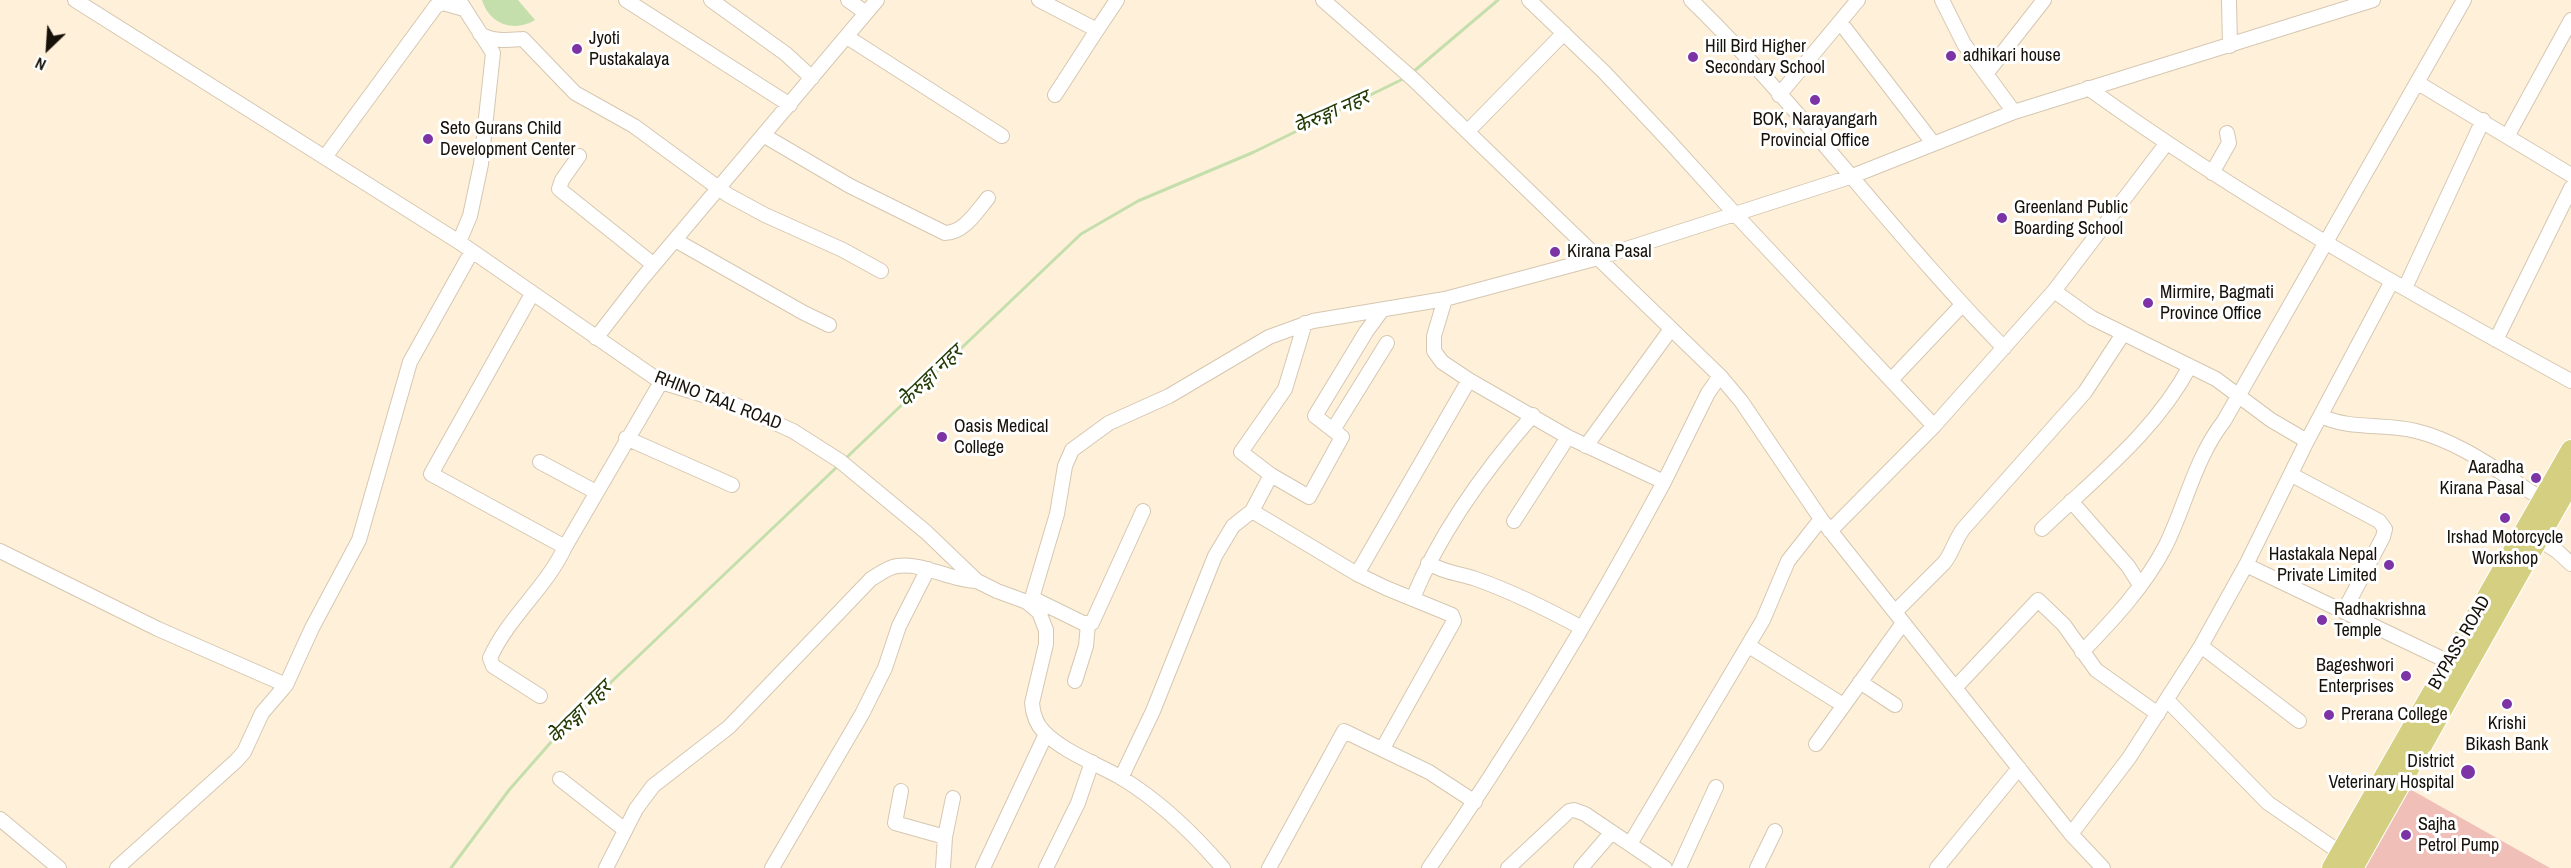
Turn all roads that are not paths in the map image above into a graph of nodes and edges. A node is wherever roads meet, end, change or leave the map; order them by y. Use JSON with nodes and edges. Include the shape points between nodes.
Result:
{"nodes":[{"id":1,"x":75,"y":0,"type":"edge"},
{"id":2,"x":626,"y":0,"type":"edge"},
{"id":3,"x":711,"y":0,"type":"edge"},
{"id":4,"x":848,"y":0,"type":"edge"},
{"id":5,"x":877,"y":0,"type":"edge"},
{"id":6,"x":1039,"y":0,"type":"edge"},
{"id":7,"x":1117,"y":0,"type":"edge"},
{"id":8,"x":1323,"y":0,"type":"edge"},
{"id":9,"x":1529,"y":0,"type":"edge"},
{"id":10,"x":1691,"y":0,"type":"edge"},
{"id":11,"x":1858,"y":0,"type":"edge"},
{"id":12,"x":1942,"y":0,"type":"edge"},
{"id":13,"x":2044,"y":0,"type":"edge"},
{"id":14,"x":2229,"y":0,"type":"edge"},
{"id":15,"x":2373,"y":0,"type":"edge"},
{"id":16,"x":2464,"y":0,"type":"edge"},
{"id":17,"x":2356,"y":2,"type":"edge"},
{"id":18,"x":462,"y":4,"type":"edge"},
{"id":19,"x":866,"y":13,"type":"junction"},
{"id":20,"x":2571,"y":20,"type":"edge"},
{"id":21,"x":1839,"y":22,"type":"junction"},
{"id":22,"x":1097,"y":30,"type":"junction"},
{"id":23,"x":1564,"y":33,"type":"junction"},
{"id":24,"x":480,"y":34,"type":"junction"},
{"id":25,"x":847,"y":37,"type":"junction"},
{"id":26,"x":515,"y":39,"type":"junction"},
{"id":27,"x":2230,"y":46,"type":"junction"},
{"id":28,"x":493,"y":53,"type":"junction"},
{"id":29,"x":1986,"y":74,"type":"junction"},
{"id":30,"x":812,"y":78,"type":"junction"},
{"id":31,"x":2418,"y":83,"type":"junction"},
{"id":32,"x":2088,"y":88,"type":"junction"},
{"id":33,"x":1779,"y":95,"type":"junction"},
{"id":34,"x":1055,"y":96,"type":"dead end"},
{"id":35,"x":790,"y":105,"type":"junction"},
{"id":36,"x":2014,"y":112,"type":"junction"},
{"id":37,"x":2483,"y":120,"type":"junction"},
{"id":38,"x":1468,"y":131,"type":"junction"},
{"id":39,"x":2227,"y":133,"type":"dead end"},
{"id":40,"x":763,"y":135,"type":"junction"},
{"id":41,"x":2508,"y":135,"type":"junction"},
{"id":42,"x":1002,"y":136,"type":"dead end"},
{"id":43,"x":1933,"y":143,"type":"junction"},
{"id":44,"x":2166,"y":144,"type":"junction"},
{"id":45,"x":579,"y":156,"type":"dead end"},
{"id":46,"x":325,"y":157,"type":"junction"},
{"id":47,"x":2212,"y":173,"type":"junction"},
{"id":48,"x":2571,"y":175,"type":"edge"},
{"id":49,"x":1850,"y":177,"type":"junction"},
{"id":50,"x":720,"y":188,"type":"junction"},
{"id":51,"x":2571,"y":188,"type":"edge"},
{"id":52,"x":988,"y":198,"type":"dead end"},
{"id":53,"x":1736,"y":215,"type":"junction"},
{"id":54,"x":675,"y":240,"type":"junction"},
{"id":55,"x":459,"y":242,"type":"junction"},
{"id":56,"x":2326,"y":242,"type":"junction"},
{"id":57,"x":472,"y":251,"type":"junction"},
{"id":58,"x":1598,"y":258,"type":"junction"},
{"id":59,"x":654,"y":265,"type":"junction"},
{"id":60,"x":881,"y":271,"type":"dead end"},
{"id":61,"x":2392,"y":281,"type":"junction"},
{"id":62,"x":2405,"y":288,"type":"junction"},
{"id":63,"x":2054,"y":291,"type":"junction"},
{"id":64,"x":532,"y":294,"type":"junction"},
{"id":65,"x":1445,"y":299,"type":"junction"},
{"id":66,"x":1962,"y":305,"type":"junction"},
{"id":67,"x":1382,"y":310,"type":"junction"},
{"id":68,"x":1305,"y":323,"type":"junction"},
{"id":69,"x":829,"y":325,"type":"dead end"},
{"id":70,"x":1671,"y":329,"type":"junction"},
{"id":71,"x":2123,"y":334,"type":"junction"},
{"id":72,"x":596,"y":338,"type":"junction"},
{"id":73,"x":2496,"y":340,"type":"junction"},
{"id":74,"x":1387,"y":342,"type":"dead end"},
{"id":75,"x":2004,"y":348,"type":"junction"},
{"id":76,"x":2190,"y":366,"type":"junction"},
{"id":77,"x":1720,"y":376,"type":"junction"},
{"id":78,"x":1469,"y":380,"type":"junction"},
{"id":79,"x":1891,"y":380,"type":"junction"},
{"id":80,"x":2571,"y":381,"type":"edge"},
{"id":81,"x":661,"y":382,"type":"junction"},
{"id":82,"x":2238,"y":394,"type":"junction"},
{"id":83,"x":1533,"y":415,"type":"junction"},
{"id":84,"x":2321,"y":416,"type":"junction"},
{"id":85,"x":1934,"y":426,"type":"junction"},
{"id":86,"x":1333,"y":430,"type":"junction"},
{"id":87,"x":1568,"y":437,"type":"junction"},
{"id":88,"x":626,"y":438,"type":"junction"},
{"id":89,"x":2307,"y":441,"type":"junction"},
{"id":90,"x":1586,"y":446,"type":"junction"},
{"id":91,"x":2570,"y":454,"type":"edge"},
{"id":92,"x":540,"y":462,"type":"dead end"},
{"id":93,"x":1271,"y":475,"type":"junction"},
{"id":94,"x":2292,"y":475,"type":"junction"},
{"id":95,"x":2571,"y":481,"type":"edge"},
{"id":96,"x":1664,"y":482,"type":"junction"},
{"id":97,"x":732,"y":485,"type":"dead end"},
{"id":98,"x":596,"y":492,"type":"junction"},
{"id":99,"x":2542,"y":499,"type":"junction"},
{"id":100,"x":2071,"y":501,"type":"junction"},
{"id":101,"x":1143,"y":511,"type":"dead end"},
{"id":102,"x":1252,"y":511,"type":"junction"},
{"id":103,"x":1821,"y":519,"type":"junction"},
{"id":104,"x":1514,"y":521,"type":"dead end"},
{"id":105,"x":2042,"y":529,"type":"dead end"},
{"id":106,"x":1830,"y":531,"type":"junction"},
{"id":107,"x":2538,"y":539,"type":"junction"},
{"id":108,"x":565,"y":547,"type":"junction"},
{"id":109,"x":0,"y":551,"type":"edge"},
{"id":110,"x":1428,"y":563,"type":"junction"},
{"id":111,"x":2571,"y":564,"type":"edge"},
{"id":112,"x":2246,"y":565,"type":"junction"},
{"id":113,"x":928,"y":569,"type":"junction"},
{"id":114,"x":1357,"y":574,"type":"junction"},
{"id":115,"x":977,"y":581,"type":"junction"},
{"id":116,"x":2140,"y":585,"type":"junction"},
{"id":117,"x":1413,"y":598,"type":"junction"},
{"id":118,"x":1030,"y":600,"type":"junction"},
{"id":119,"x":2344,"y":611,"type":"junction"},
{"id":120,"x":1899,"y":618,"type":"junction"},
{"id":121,"x":1088,"y":624,"type":"junction"},
{"id":122,"x":1582,"y":628,"type":"junction"},
{"id":123,"x":1749,"y":646,"type":"junction"},
{"id":124,"x":2200,"y":646,"type":"junction"},
{"id":125,"x":2082,"y":652,"type":"junction"},
{"id":126,"x":2449,"y":662,"type":"junction"},
{"id":127,"x":1075,"y":681,"type":"dead end"},
{"id":128,"x":1860,"y":682,"type":"junction"},
{"id":129,"x":286,"y":685,"type":"junction"},
{"id":130,"x":1955,"y":688,"type":"junction"},
{"id":131,"x":540,"y":696,"type":"dead end"},
{"id":132,"x":2167,"y":700,"type":"junction"},
{"id":133,"x":1843,"y":705,"type":"junction"},
{"id":134,"x":1895,"y":705,"type":"dead end"},
{"id":135,"x":2158,"y":714,"type":"junction"},
{"id":136,"x":2299,"y":721,"type":"dead end"},
{"id":137,"x":1046,"y":734,"type":"junction"},
{"id":138,"x":1816,"y":744,"type":"dead end"},
{"id":139,"x":1383,"y":748,"type":"junction"},
{"id":140,"x":1092,"y":762,"type":"junction"},
{"id":141,"x":2019,"y":768,"type":"junction"},
{"id":142,"x":1121,"y":778,"type":"junction"},
{"id":143,"x":560,"y":779,"type":"dead end"},
{"id":144,"x":1716,"y":787,"type":"dead end"},
{"id":145,"x":901,"y":791,"type":"dead end"},
{"id":146,"x":953,"y":798,"type":"dead end"},
{"id":147,"x":1475,"y":802,"type":"junction"},
{"id":148,"x":0,"y":819,"type":"edge"},
{"id":149,"x":625,"y":830,"type":"junction"},
{"id":150,"x":1775,"y":831,"type":"dead end"},
{"id":151,"x":1612,"y":832,"type":"junction"},
{"id":152,"x":2071,"y":834,"type":"junction"},
{"id":153,"x":945,"y":837,"type":"junction"},
{"id":154,"x":1630,"y":844,"type":"junction"},
{"id":155,"x":2346,"y":863,"type":"edge"},
{"id":156,"x":59,"y":868,"type":"edge"},
{"id":157,"x":117,"y":868,"type":"edge"},
{"id":158,"x":606,"y":868,"type":"edge"},
{"id":159,"x":772,"y":868,"type":"edge"},
{"id":160,"x":943,"y":868,"type":"edge"},
{"id":161,"x":982,"y":868,"type":"edge"},
{"id":162,"x":1046,"y":868,"type":"edge"},
{"id":163,"x":1223,"y":868,"type":"edge"},
{"id":164,"x":1269,"y":868,"type":"edge"},
{"id":165,"x":1429,"y":868,"type":"edge"},
{"id":166,"x":1508,"y":868,"type":"edge"},
{"id":167,"x":1581,"y":868,"type":"edge"},
{"id":168,"x":1665,"y":868,"type":"edge"},
{"id":169,"x":1679,"y":868,"type":"edge"},
{"id":170,"x":1758,"y":868,"type":"edge"},
{"id":171,"x":1937,"y":868,"type":"edge"},
{"id":172,"x":2103,"y":868,"type":"edge"}],
"edges":[{"from":1,"to":46,"type":"street","name":"RHINO TAAL ROAD"},
{"from":2,"to":35,"type":"street"},
{"from":3,"to":30,"type":"street","via":[[786,54]]},
{"from":4,"to":19,"type":"street"},
{"from":5,"to":19,"type":"street"},
{"from":6,"to":22,"type":"street"},
{"from":7,"to":22,"type":"street"},
{"from":8,"to":38,"type":"street"},
{"from":9,"to":23,"type":"street"},
{"from":10,"to":33,"type":"street"},
{"from":11,"to":21,"type":"street"},
{"from":12,"to":29,"type":"street","via":[[1964,44]]},
{"from":13,"to":29,"type":"street"},
{"from":14,"to":27,"type":"street"},
{"from":15,"to":17,"type":"street"},
{"from":16,"to":31,"type":"street"},
{"from":17,"to":27,"type":"street"},
{"from":18,"to":24,"type":"street"},
{"from":18,"to":46,"type":"street","via":[[436,6]]},
{"from":19,"to":25,"type":"street"},
{"from":20,"to":41,"type":"street"},
{"from":21,"to":33,"type":"street"},
{"from":21,"to":43,"type":"street"},
{"from":22,"to":34,"type":"street"},
{"from":23,"to":38,"type":"street"},
{"from":23,"to":53,"type":"street"},
{"from":24,"to":26,"type":"street"},
{"from":24,"to":28,"type":"street"},
{"from":25,"to":30,"type":"street"},
{"from":25,"to":42,"type":"street"},
{"from":26,"to":28,"type":"street"},
{"from":26,"to":50,"type":"street","via":[[523,39],[575,93],[634,126]]},
{"from":27,"to":32,"type":"street"},
{"from":28,"to":55,"type":"street","via":[[481,164],[470,216]]},
{"from":29,"to":36,"type":"street"},
{"from":30,"to":35,"type":"street"},
{"from":31,"to":37,"type":"street"},
{"from":31,"to":56,"type":"street"},
{"from":32,"to":36,"type":"street"},
{"from":32,"to":44,"type":"street"},
{"from":33,"to":49,"type":"street"},
{"from":35,"to":40,"type":"street"},
{"from":36,"to":43,"type":"street"},
{"from":37,"to":41,"type":"street"},
{"from":37,"to":62,"type":"street"},
{"from":38,"to":58,"type":"street"},
{"from":39,"to":47,"type":"street","via":[[2229,142]]},
{"from":40,"to":50,"type":"street"},
{"from":40,"to":52,"type":"street","via":[[850,186],[945,233],[960,230]]},
{"from":41,"to":48,"type":"street"},
{"from":43,"to":49,"type":"street"},
{"from":44,"to":47,"type":"street"},
{"from":44,"to":63,"type":"street"},
{"from":45,"to":59,"type":"street","via":[[559,189]]},
{"from":46,"to":55,"type":"street","name":"RHINO TAAL ROAD"},
{"from":47,"to":56,"type":"street"},
{"from":49,"to":53,"type":"street"},
{"from":49,"to":66,"type":"street"},
{"from":50,"to":54,"type":"street"},
{"from":50,"to":60,"type":"street","via":[[765,215]]},
{"from":51,"to":73,"type":"street"},
{"from":53,"to":58,"type":"street"},
{"from":53,"to":79,"type":"street"},
{"from":54,"to":59,"type":"street"},
{"from":54,"to":69,"type":"street"},
{"from":55,"to":57,"type":"street","name":"RHINO TAAL ROAD"},
{"from":56,"to":61,"type":"street"},
{"from":56,"to":82,"type":"street"},
{"from":57,"to":64,"type":"street","name":"RHINO TAAL ROAD"},
{"from":57,"to":129,"type":"street","via":[[410,362],[359,540]]},
{"from":58,"to":65,"type":"street"},
{"from":58,"to":70,"type":"street"},
{"from":59,"to":72,"type":"street"},
{"from":61,"to":62,"type":"street"},
{"from":61,"to":84,"type":"street"},
{"from":62,"to":73,"type":"street"},
{"from":63,"to":71,"type":"street"},
{"from":63,"to":75,"type":"street"},
{"from":64,"to":72,"type":"street","name":"RHINO TAAL ROAD"},
{"from":64,"to":108,"type":"street","via":[[430,474]]},
{"from":65,"to":67,"type":"street"},
{"from":65,"to":78,"type":"street","via":[[1434,336],[1434,351],[1442,362]]},
{"from":66,"to":75,"type":"street"},
{"from":66,"to":79,"type":"street"},
{"from":67,"to":68,"type":"street"},
{"from":67,"to":86,"type":"street","via":[[1315,416]]},
{"from":68,"to":93,"type":"street","via":[[1285,389],[1241,452]]},
{"from":68,"to":118,"type":"street","via":[[1269,337],[1168,396],[1109,423],[1072,450]]},
{"from":70,"to":77,"type":"street"},
{"from":70,"to":90,"type":"street"},
{"from":71,"to":76,"type":"street"},
{"from":71,"to":120,"type":"street","via":[[2085,392],[1964,528],[1951,554]]},
{"from":72,"to":81,"type":"street","name":"RHINO TAAL ROAD"},
{"from":73,"to":80,"type":"street"},
{"from":74,"to":86,"type":"street"},
{"from":75,"to":85,"type":"street"},
{"from":76,"to":82,"type":"street"},
{"from":76,"to":100,"type":"street","via":[[2159,416]]},
{"from":77,"to":96,"type":"street"},
{"from":77,"to":103,"type":"street"},
{"from":78,"to":83,"type":"street"},
{"from":78,"to":114,"type":"street"},
{"from":79,"to":85,"type":"street"},
{"from":81,"to":88,"type":"street"},
{"from":81,"to":115,"type":"street","name":"RHINO TAAL ROAD","via":[[761,415],[794,431],[840,461],[927,532]]},
{"from":82,"to":89,"type":"street"},
{"from":82,"to":116,"type":"street","via":[[2209,440],[2165,547]]},
{"from":83,"to":87,"type":"street"},
{"from":83,"to":110,"type":"street","via":[[1451,521]]},
{"from":84,"to":89,"type":"street"},
{"from":84,"to":99,"type":"street","via":[[2342,424],[2420,432],[2468,453]]},
{"from":85,"to":106,"type":"street"},
{"from":86,"to":93,"type":"street","via":[[1342,437],[1309,497]]},
{"from":87,"to":90,"type":"street"},
{"from":87,"to":104,"type":"street"},
{"from":88,"to":97,"type":"street"},
{"from":88,"to":98,"type":"street"},
{"from":89,"to":94,"type":"street"},
{"from":90,"to":96,"type":"street"},
{"from":91,"to":99,"type":"highway","name":"BYPASS ROAD"},
{"from":92,"to":98,"type":"street"},
{"from":93,"to":102,"type":"street"},
{"from":94,"to":112,"type":"street"},
{"from":94,"to":119,"type":"street","via":[[2379,521],[2385,528]]},
{"from":95,"to":107,"type":"highway","name":"BYPASS ROAD"},
{"from":96,"to":122,"type":"street"},
{"from":98,"to":108,"type":"street"},
{"from":99,"to":126,"type":"highway","name":"BYPASS ROAD"},
{"from":100,"to":105,"type":"street"},
{"from":100,"to":116,"type":"street"},
{"from":101,"to":121,"type":"street","via":[[1094,620]]},
{"from":102,"to":114,"type":"street"},
{"from":102,"to":142,"type":"street","via":[[1233,526],[1215,556],[1153,711]]},
{"from":103,"to":106,"type":"street"},
{"from":103,"to":123,"type":"street","via":[[1788,561]]},
{"from":106,"to":120,"type":"street"},
{"from":107,"to":111,"type":"street"},
{"from":107,"to":155,"type":"highway","name":"BYPASS ROAD"},
{"from":108,"to":131,"type":"street","via":[[490,658],[493,666]]},
{"from":109,"to":129,"type":"street","via":[[158,629]]},
{"from":110,"to":117,"type":"street"},
{"from":110,"to":122,"type":"street","via":[[1444,572],[1474,578],[1533,601]]},
{"from":112,"to":119,"type":"street"},
{"from":112,"to":124,"type":"street"},
{"from":113,"to":115,"type":"street"},
{"from":113,"to":149,"type":"street","via":[[896,566],[871,579],[729,727],[652,786]]},
{"from":113,"to":159,"type":"street","via":[[899,626],[867,705]]},
{"from":114,"to":117,"type":"street"},
{"from":115,"to":118,"type":"street","name":"RHINO TAAL ROAD"},
{"from":116,"to":125,"type":"street","via":[[2116,618]]},
{"from":117,"to":139,"type":"street","via":[[1452,615],[1454,621]]},
{"from":118,"to":121,"type":"street","name":"RHINO TAAL ROAD"},
{"from":118,"to":137,"type":"street","via":[[1046,630],[1032,703],[1035,720]]},
{"from":119,"to":126,"type":"street"},
{"from":120,"to":128,"type":"street"},
{"from":120,"to":130,"type":"street"},
{"from":121,"to":127,"type":"street","via":[[1089,634]]},
{"from":122,"to":147,"type":"street"},
{"from":123,"to":133,"type":"street"},
{"from":123,"to":154,"type":"street"},
{"from":124,"to":132,"type":"street"},
{"from":124,"to":136,"type":"street"},
{"from":125,"to":130,"type":"street","via":[[2064,625],[2038,600]]},
{"from":125,"to":135,"type":"street","via":[[2096,670]]},
{"from":126,"to":155,"type":"highway","name":"BYPASS ROAD"},
{"from":128,"to":133,"type":"street"},
{"from":128,"to":134,"type":"street"},
{"from":129,"to":157,"type":"street","via":[[262,713],[236,761]]},
{"from":130,"to":141,"type":"street"},
{"from":132,"to":135,"type":"street"},
{"from":132,"to":155,"type":"street","via":[[2268,803]]},
{"from":133,"to":138,"type":"street"},
{"from":135,"to":152,"type":"street"},
{"from":137,"to":140,"type":"street"},
{"from":137,"to":161,"type":"street"},
{"from":139,"to":147,"type":"street"},
{"from":139,"to":164,"type":"street","via":[[1344,731]]},
{"from":140,"to":142,"type":"street"},
{"from":140,"to":162,"type":"street","via":[[1078,802]]},
{"from":141,"to":152,"type":"street"},
{"from":141,"to":171,"type":"street"},
{"from":142,"to":163,"type":"street","via":[[1185,826]]},
{"from":143,"to":149,"type":"street"},
{"from":144,"to":169,"type":"street"},
{"from":145,"to":153,"type":"street","via":[[895,823]]},
{"from":146,"to":153,"type":"street"},
{"from":147,"to":165,"type":"street"},
{"from":148,"to":156,"type":"street"},
{"from":149,"to":158,"type":"street"},
{"from":150,"to":170,"type":"street"},
{"from":151,"to":154,"type":"street"},
{"from":151,"to":166,"type":"street","via":[[1585,814],[1569,811]]},
{"from":151,"to":167,"type":"street"},
{"from":152,"to":172,"type":"street"},
{"from":153,"to":160,"type":"street"},
{"from":154,"to":168,"type":"street"}]}
